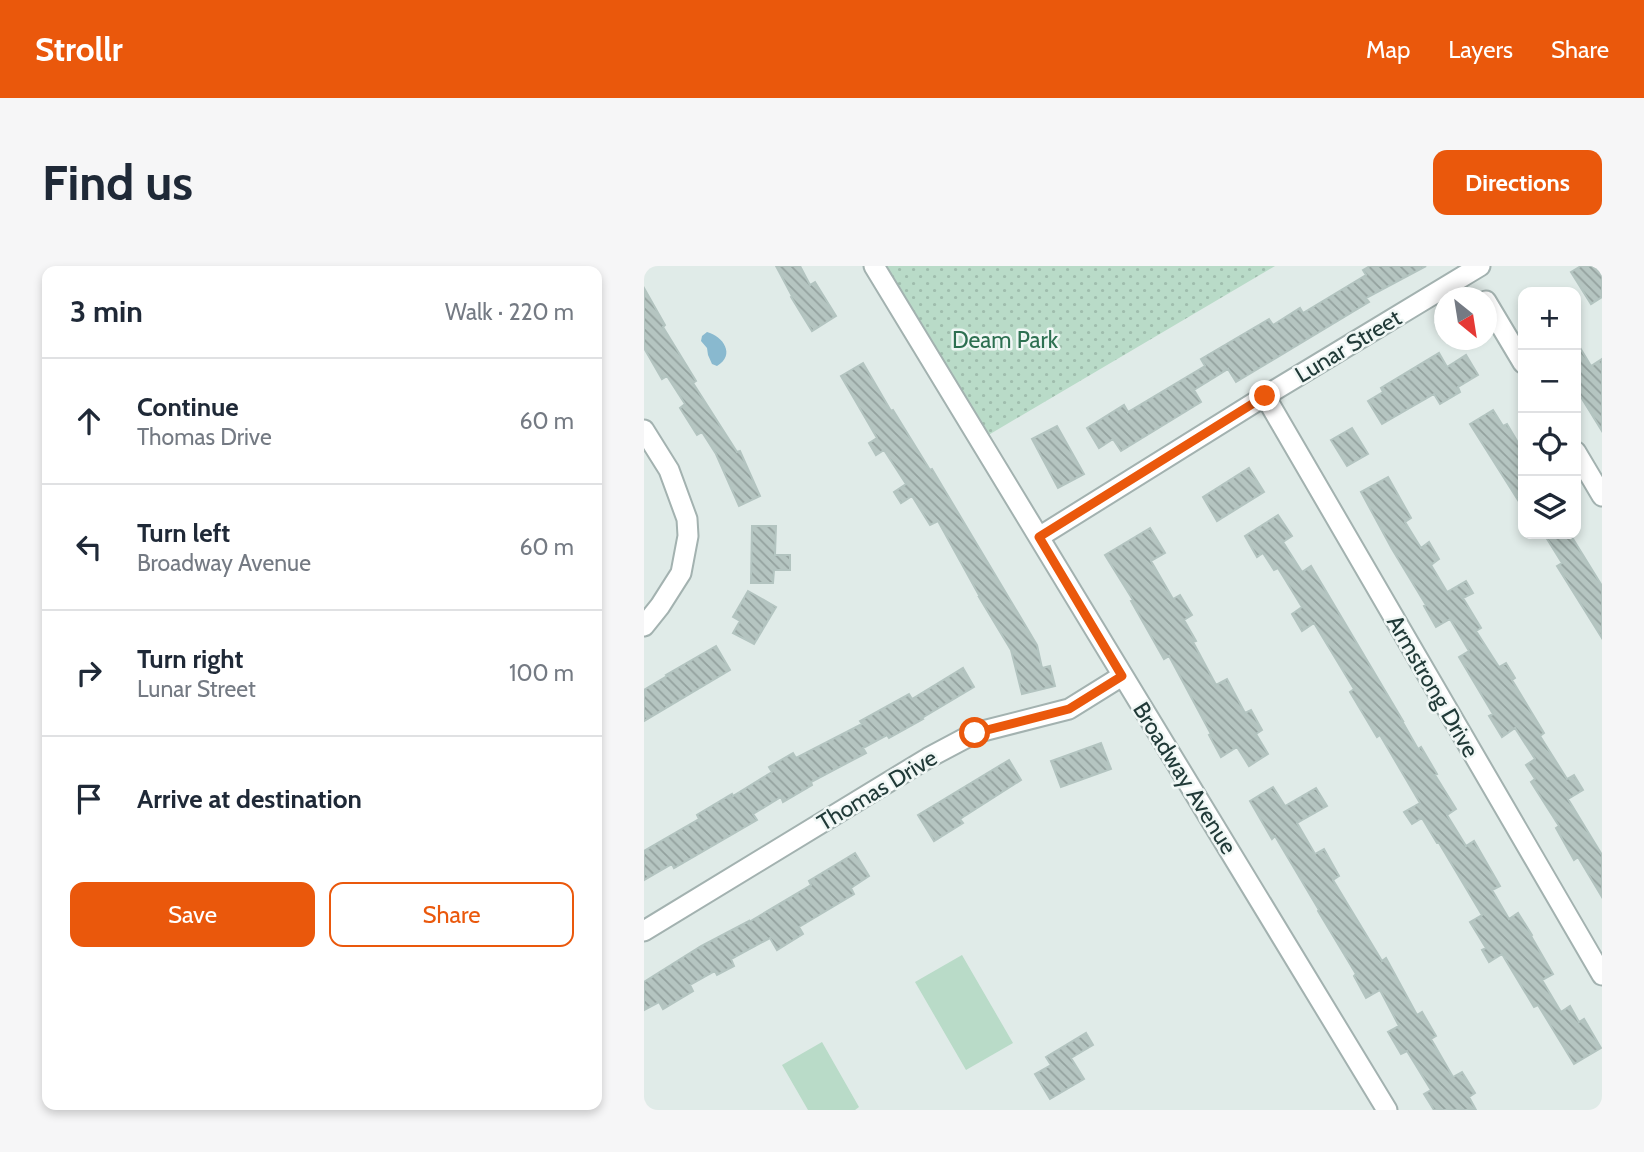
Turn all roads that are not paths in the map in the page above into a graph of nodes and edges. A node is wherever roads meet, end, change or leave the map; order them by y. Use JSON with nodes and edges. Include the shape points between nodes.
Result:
{"nodes":[{"id":1,"x":874,"y":266,"type":"edge"},
{"id":2,"x":1475,"y":269,"type":"edge"},
{"id":3,"x":1481,"y":287,"type":"edge"},
{"id":4,"x":1497,"y":319,"type":"edge"},
{"id":5,"x":1518,"y":355,"type":"edge"},
{"id":6,"x":1265,"y":396,"type":"junction"},
{"id":7,"x":644,"y":430,"type":"edge"},
{"id":8,"x":1581,"y":460,"type":"edge"},
{"id":9,"x":1602,"y":496,"type":"edge"},
{"id":10,"x":1039,"y":537,"type":"junction"},
{"id":11,"x":644,"y":626,"type":"edge"},
{"id":12,"x":1122,"y":676,"type":"junction"},
{"id":13,"x":644,"y":931,"type":"edge"},
{"id":14,"x":1602,"y":975,"type":"edge"},
{"id":15,"x":1387,"y":1110,"type":"edge"}],
"edges":[{"from":1,"to":10,"type":"street","name":"Broadway Avenue"},
{"from":2,"to":3,"type":"street"},
{"from":2,"to":6,"type":"street","name":"Lunar Street"},
{"from":4,"to":5,"type":"street"},
{"from":6,"to":10,"type":"street","name":"Lunar Street"},
{"from":6,"to":14,"type":"street","name":"Armstrong Drive"},
{"from":7,"to":11,"type":"street","via":[[669,470],[687,519],[688,536],[681,573]]},
{"from":8,"to":9,"type":"street"},
{"from":10,"to":12,"type":"street","name":"Broadway Avenue"},
{"from":12,"to":13,"type":"street","name":"Thomas Drive","via":[[1069,709],[975,733],[928,758]]},
{"from":12,"to":15,"type":"street","name":"Broadway Avenue"}]}
